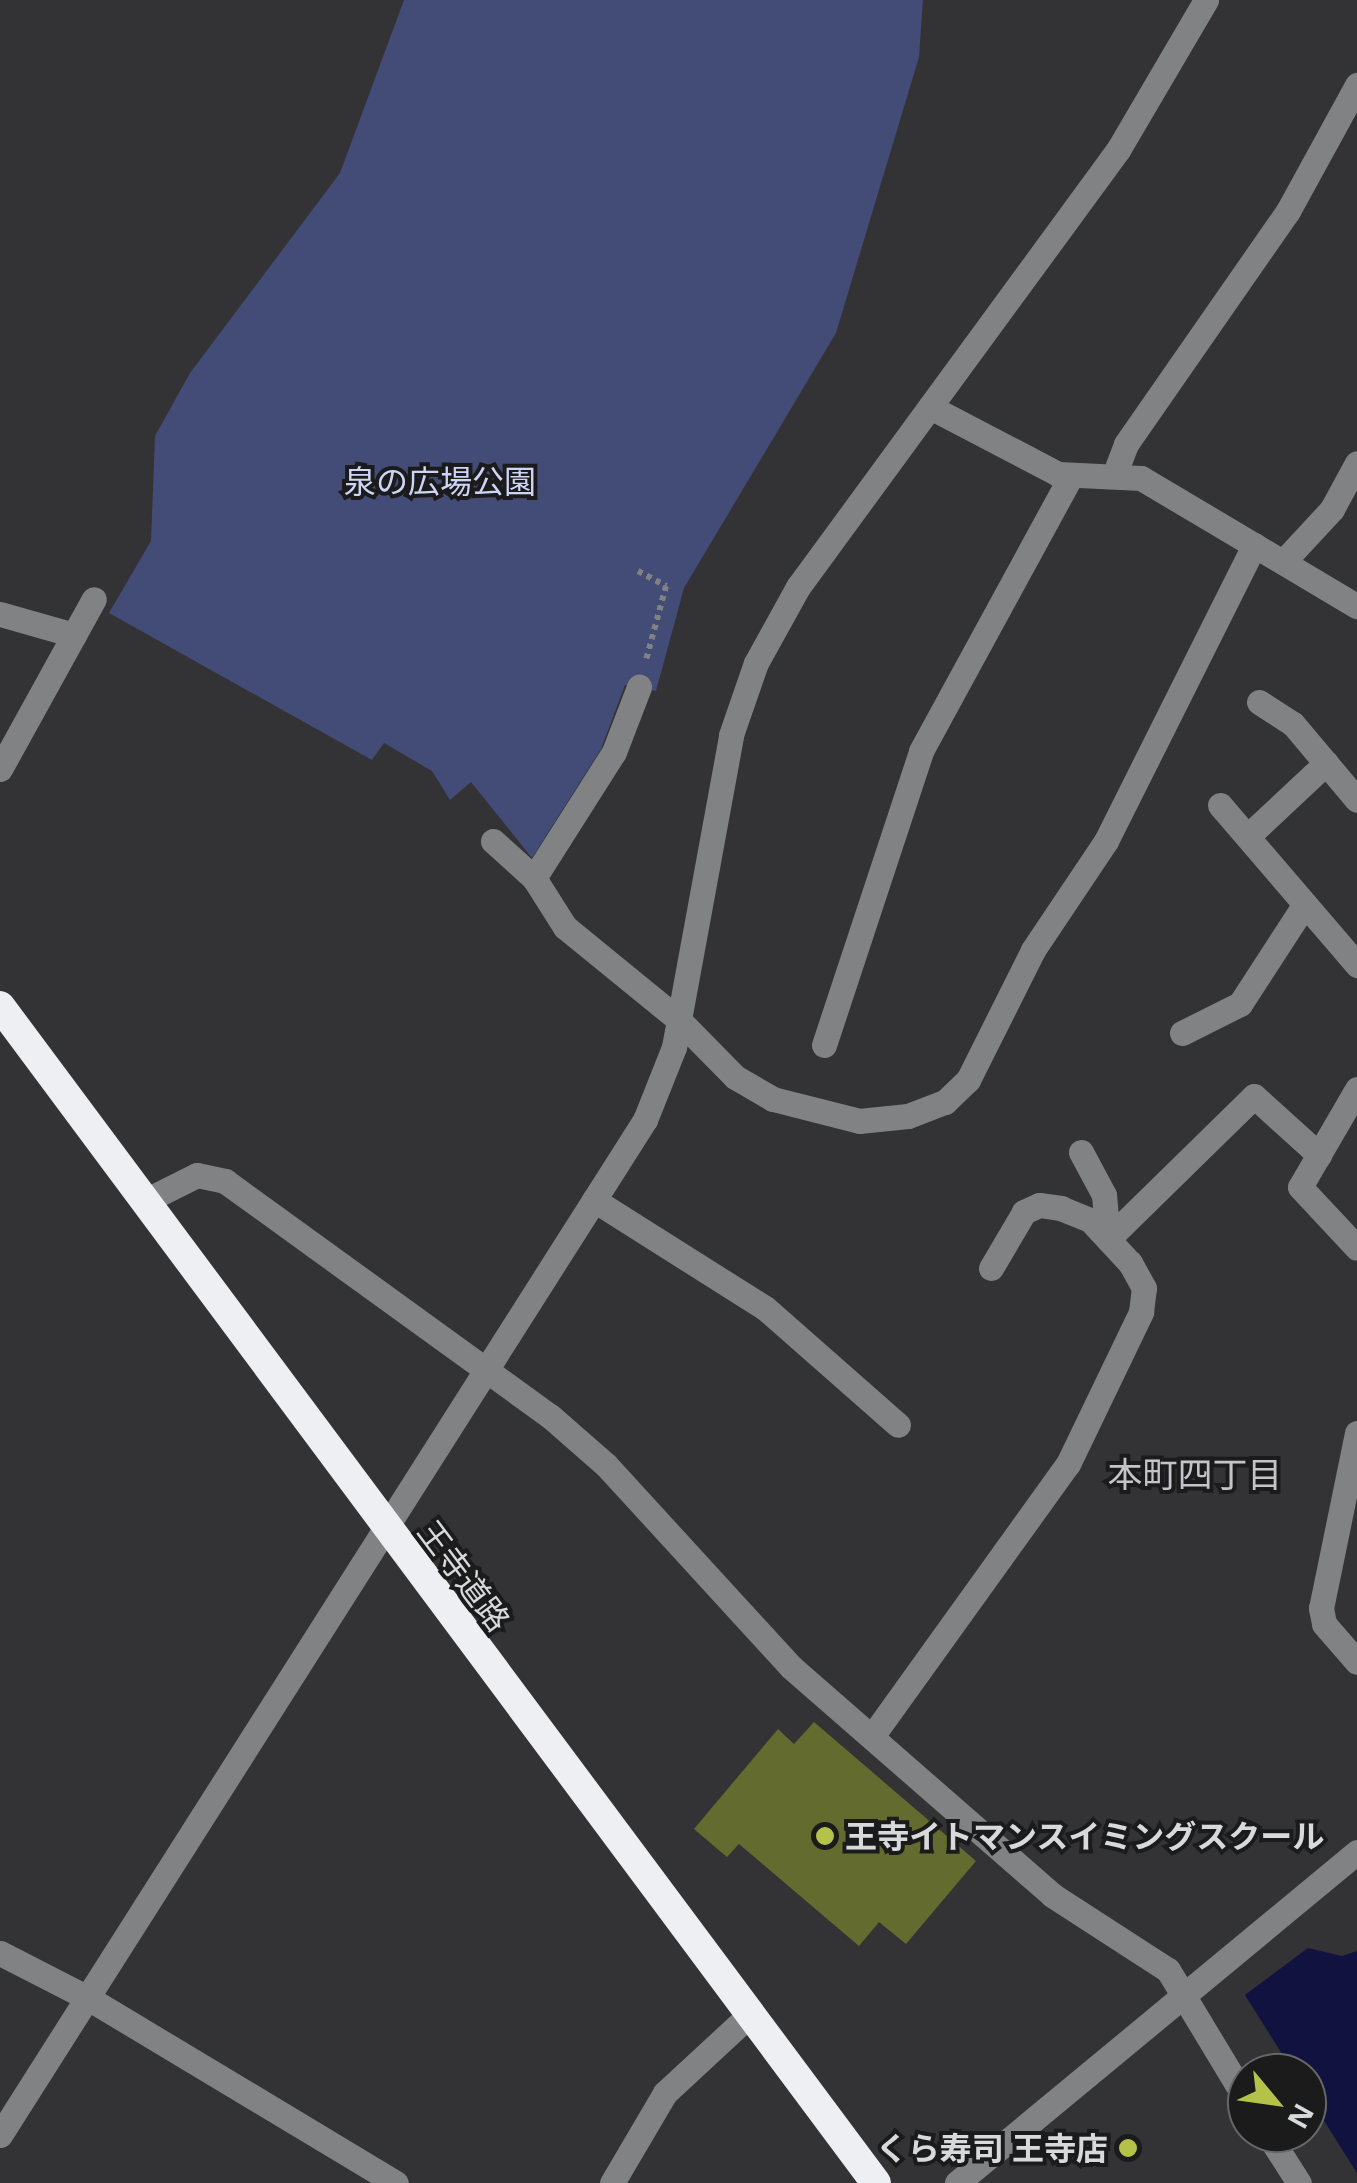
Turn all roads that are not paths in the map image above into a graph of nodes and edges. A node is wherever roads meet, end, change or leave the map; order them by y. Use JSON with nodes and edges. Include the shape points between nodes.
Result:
{"nodes":[{"id":1,"x":1206,"y":0,"type":"edge"},
{"id":2,"x":1357,"y":85,"type":"edge"},
{"id":3,"x":930,"y":407,"type":"junction"},
{"id":4,"x":1357,"y":463,"type":"edge"},
{"id":5,"x":1114,"y":473,"type":"junction"},
{"id":6,"x":1071,"y":476,"type":"junction"},
{"id":7,"x":1332,"y":508,"type":"junction"},
{"id":8,"x":1357,"y":518,"type":"edge"},
{"id":9,"x":1254,"y":545,"type":"junction"},
{"id":10,"x":1283,"y":562,"type":"junction"},
{"id":11,"x":94,"y":599,"type":"dead end"},
{"id":12,"x":1357,"y":606,"type":"edge"},
{"id":13,"x":0,"y":614,"type":"edge"},
{"id":14,"x":74,"y":634,"type":"junction"},
{"id":15,"x":639,"y":687,"type":"road end"},
{"id":16,"x":1259,"y":702,"type":"dead end"},
{"id":17,"x":1326,"y":763,"type":"junction"},
{"id":18,"x":0,"y":770,"type":"edge"},
{"id":19,"x":1357,"y":800,"type":"edge"},
{"id":20,"x":1220,"y":805,"type":"dead end"},
{"id":21,"x":1248,"y":836,"type":"junction"},
{"id":22,"x":493,"y":841,"type":"dead end"},
{"id":23,"x":534,"y":878,"type":"junction"},
{"id":24,"x":1305,"y":904,"type":"junction"},
{"id":25,"x":1357,"y":965,"type":"edge"},
{"id":26,"x":0,"y":1006,"type":"edge"},
{"id":27,"x":679,"y":1020,"type":"junction"},
{"id":28,"x":1182,"y":1033,"type":"dead end"},
{"id":29,"x":824,"y":1045,"type":"dead end"},
{"id":30,"x":1357,"y":1089,"type":"edge"},
{"id":31,"x":1081,"y":1152,"type":"dead end"},
{"id":32,"x":1319,"y":1156,"type":"junction"},
{"id":33,"x":594,"y":1200,"type":"junction"},
{"id":34,"x":145,"y":1201,"type":"junction"},
{"id":35,"x":1108,"y":1239,"type":"junction"},
{"id":36,"x":1357,"y":1248,"type":"edge"},
{"id":37,"x":991,"y":1268,"type":"dead end"},
{"id":38,"x":485,"y":1372,"type":"junction"},
{"id":39,"x":898,"y":1425,"type":"dead end"},
{"id":40,"x":1357,"y":1433,"type":"edge"},
{"id":41,"x":386,"y":1529,"type":"junction"},
{"id":42,"x":1357,"y":1662,"type":"edge"},
{"id":43,"x":873,"y":1735,"type":"junction"},
{"id":44,"x":1357,"y":1852,"type":"edge"},
{"id":45,"x":0,"y":1953,"type":"edge"},
{"id":46,"x":1185,"y":1995,"type":"junction"},
{"id":47,"x":88,"y":1998,"type":"junction"},
{"id":48,"x":748,"y":2018,"type":"junction"},
{"id":49,"x":1227,"y":2067,"type":"edge"},
{"id":50,"x":0,"y":2135,"type":"edge"},
{"id":51,"x":1280,"y":2153,"type":"edge"},
{"id":52,"x":396,"y":2183,"type":"edge"},
{"id":53,"x":612,"y":2183,"type":"edge"},
{"id":54,"x":876,"y":2183,"type":"edge"},
{"id":55,"x":958,"y":2183,"type":"edge"},
{"id":56,"x":1299,"y":2183,"type":"edge"}],
"edges":[{"from":1,"to":3,"type":"street","via":[[1118,150]]},
{"from":2,"to":5,"type":"street","via":[[1288,211],[1126,444]]},
{"from":3,"to":6,"type":"street"},
{"from":3,"to":27,"type":"street","via":[[798,587],[756,663],[731,736]]},
{"from":4,"to":7,"type":"street"},
{"from":5,"to":6,"type":"street"},
{"from":5,"to":9,"type":"street","via":[[1141,478]]},
{"from":6,"to":29,"type":"street","via":[[921,751]]},
{"from":7,"to":8,"type":"street"},
{"from":7,"to":10,"type":"street"},
{"from":9,"to":10,"type":"street"},
{"from":9,"to":27,"type":"street","via":[[1106,841],[1034,950],[968,1080],[945,1102],[908,1116],[859,1120],[811,1114],[735,1077]]},
{"from":10,"to":12,"type":"street"},
{"from":11,"to":14,"type":"street"},
{"from":13,"to":14,"type":"street"},
{"from":14,"to":18,"type":"street"},
{"from":15,"to":23,"type":"street","via":[[614,752]]},
{"from":16,"to":17,"type":"street","via":[[1293,724]]},
{"from":17,"to":19,"type":"street"},
{"from":17,"to":21,"type":"street"},
{"from":20,"to":21,"type":"street"},
{"from":21,"to":24,"type":"street"},
{"from":22,"to":23,"type":"street"},
{"from":23,"to":27,"type":"street","via":[[565,927]]},
{"from":24,"to":25,"type":"street"},
{"from":24,"to":28,"type":"street","via":[[1240,1004]]},
{"from":26,"to":34,"type":"highway","name":"王寺道路"},
{"from":27,"to":33,"type":"street","via":[[645,1120]]},
{"from":30,"to":32,"type":"street"},
{"from":31,"to":35,"type":"street","via":[[1104,1195]]},
{"from":32,"to":35,"type":"street","via":[[1254,1096]]},
{"from":32,"to":36,"type":"street","via":[[1300,1186]]},
{"from":33,"to":38,"type":"street"},
{"from":33,"to":39,"type":"street","via":[[765,1308]]},
{"from":34,"to":38,"type":"street","via":[[197,1175],[225,1182]]},
{"from":34,"to":41,"type":"highway","name":"王寺道路"},
{"from":35,"to":37,"type":"street","via":[[1090,1220],[1039,1204],[1024,1212]]},
{"from":35,"to":43,"type":"street","via":[[1144,1288],[1132,1340],[1068,1464]]},
{"from":38,"to":41,"type":"street"},
{"from":38,"to":43,"type":"street","via":[[606,1465],[791,1667]]},
{"from":40,"to":42,"type":"street","via":[[1321,1608],[1324,1624]]},
{"from":41,"to":47,"type":"street"},
{"from":41,"to":48,"type":"highway","name":"王寺道路"},
{"from":43,"to":46,"type":"street","via":[[1052,1895],[1168,1970]]},
{"from":44,"to":46,"type":"street"},
{"from":45,"to":47,"type":"street"},
{"from":46,"to":49,"type":"street"},
{"from":46,"to":55,"type":"street"},
{"from":47,"to":50,"type":"street"},
{"from":47,"to":52,"type":"street"},
{"from":48,"to":53,"type":"street","via":[[664,2093]]},
{"from":48,"to":54,"type":"highway","name":"王寺道路"},
{"from":51,"to":56,"type":"street"}]}
